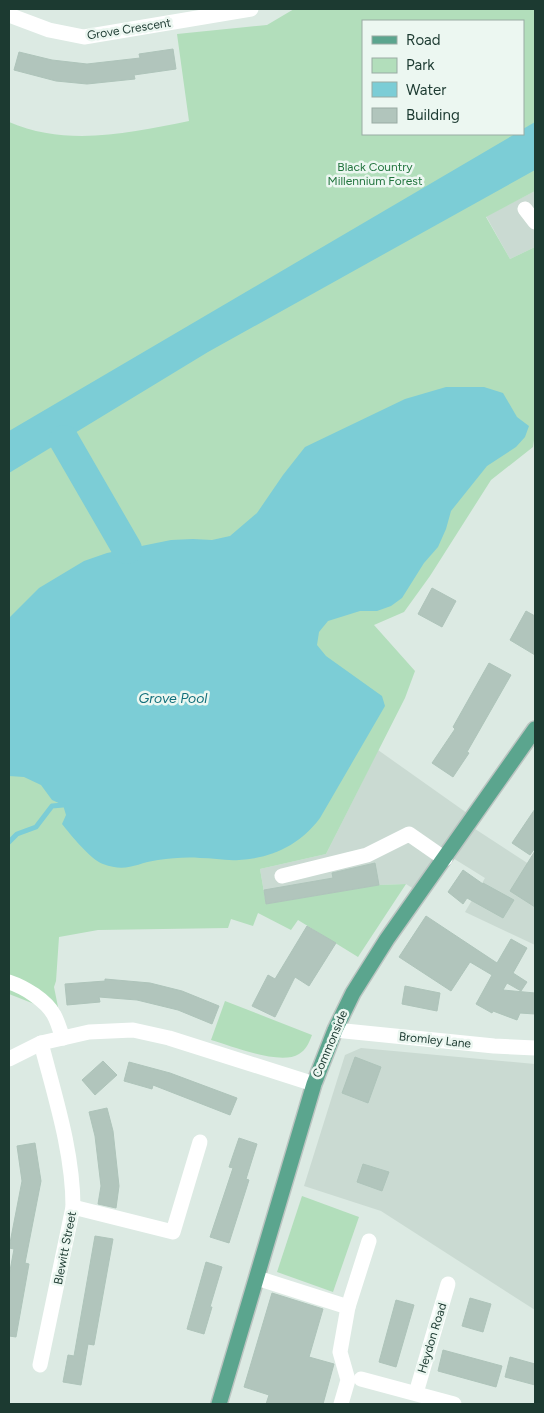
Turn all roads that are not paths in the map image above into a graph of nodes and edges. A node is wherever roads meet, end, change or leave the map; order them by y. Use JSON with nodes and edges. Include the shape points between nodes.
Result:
{"nodes":[{"id":1,"x":251,"y":9,"type":"edge"},
{"id":2,"x":9,"y":15,"type":"edge"},
{"id":3,"x":525,"y":209,"type":"dead end"},
{"id":4,"x":535,"y":222,"type":"edge"},
{"id":5,"x":535,"y":729,"type":"edge"},
{"id":6,"x":445,"y":859,"type":"junction"},
{"id":7,"x":282,"y":876,"type":"dead end"},
{"id":8,"x":9,"y":982,"type":"edge"},
{"id":9,"x":335,"y":1030,"type":"junction"},
{"id":10,"x":63,"y":1038,"type":"junction"},
{"id":11,"x":41,"y":1043,"type":"junction"},
{"id":12,"x":535,"y":1048,"type":"edge"},
{"id":13,"x":9,"y":1059,"type":"edge"},
{"id":14,"x":314,"y":1084,"type":"junction"},
{"id":15,"x":200,"y":1142,"type":"dead end"},
{"id":16,"x":73,"y":1208,"type":"junction"},
{"id":17,"x":369,"y":1241,"type":"dead end"},
{"id":18,"x":257,"y":1278,"type":"junction"},
{"id":19,"x":448,"y":1284,"type":"dead end"},
{"id":20,"x":348,"y":1307,"type":"junction"},
{"id":21,"x":40,"y":1365,"type":"dead end"},
{"id":22,"x":361,"y":1379,"type":"dead end"},
{"id":23,"x":416,"y":1393,"type":"junction"},
{"id":24,"x":220,"y":1404,"type":"edge"},
{"id":25,"x":341,"y":1404,"type":"edge"},
{"id":26,"x":454,"y":1404,"type":"edge"}],
"edges":[{"from":1,"to":2,"type":"street","name":"Grove Crescent","via":[[84,37],[49,30]]},
{"from":3,"to":4,"type":"street"},
{"from":5,"to":6,"type":"main road","name":"Commonside"},
{"from":6,"to":7,"type":"street","via":[[408,834],[367,856]]},
{"from":6,"to":9,"type":"main road","name":"Commonside","via":[[383,946],[353,993]]},
{"from":8,"to":10,"type":"street","via":[[40,999],[54,1014]]},
{"from":9,"to":12,"type":"street","name":"Bromley Lane"},
{"from":9,"to":14,"type":"main road","name":"Commonside"},
{"from":10,"to":11,"type":"street"},
{"from":10,"to":14,"type":"street","via":[[89,1032],[133,1030],[169,1038]]},
{"from":11,"to":13,"type":"street"},
{"from":11,"to":16,"type":"street","name":"Blewitt Street","via":[[61,1120],[73,1183]]},
{"from":14,"to":18,"type":"main road","name":"Commonside"},
{"from":15,"to":16,"type":"street","via":[[173,1232]]},
{"from":16,"to":21,"type":"street","name":"Blewitt Street"},
{"from":17,"to":20,"type":"street"},
{"from":18,"to":20,"type":"street"},
{"from":18,"to":24,"type":"main road","name":"Commonside"},
{"from":19,"to":23,"type":"street","name":"Heydon Road"},
{"from":20,"to":25,"type":"street","via":[[340,1352],[348,1380]]},
{"from":22,"to":23,"type":"street"},
{"from":23,"to":26,"type":"street"}]}
